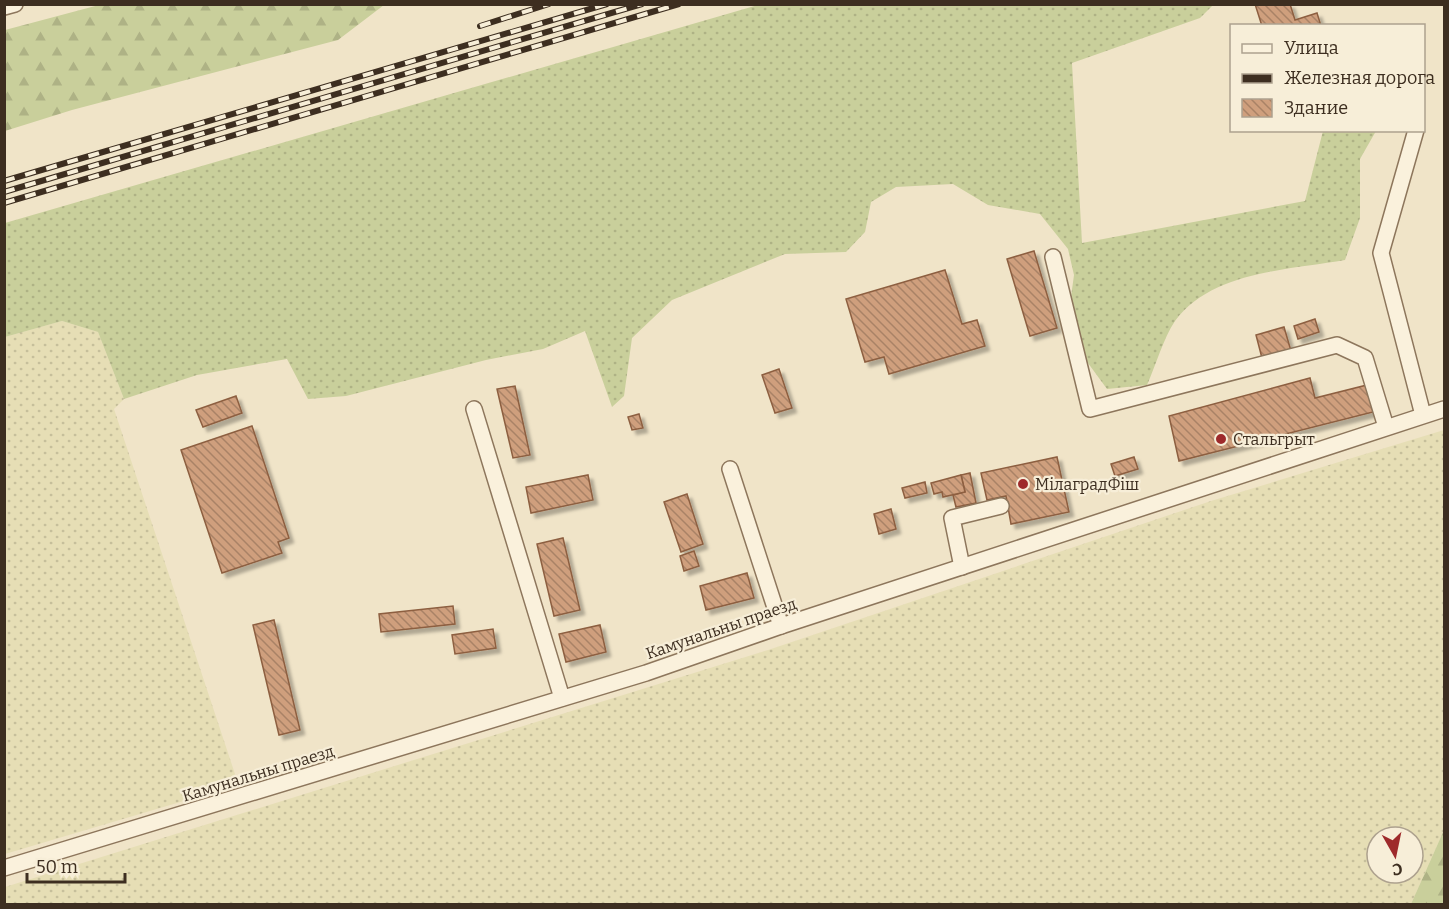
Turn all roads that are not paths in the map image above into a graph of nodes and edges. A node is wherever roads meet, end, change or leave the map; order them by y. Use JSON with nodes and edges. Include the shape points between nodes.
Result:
{"nodes":[{"id":1,"x":15,"y":4,"type":"edge"},
{"id":2,"x":4,"y":8,"type":"edge"},
{"id":3,"x":1415,"y":132,"type":"edge"},
{"id":4,"x":1053,"y":257,"type":"dead end"},
{"id":5,"x":474,"y":409,"type":"dead end"},
{"id":6,"x":1444,"y":409,"type":"edge"},
{"id":7,"x":1423,"y":415,"type":"junction"},
{"id":8,"x":1386,"y":427,"type":"junction"},
{"id":9,"x":730,"y":469,"type":"dead end"},
{"id":10,"x":1001,"y":506,"type":"dead end"},
{"id":11,"x":962,"y":567,"type":"junction"},
{"id":12,"x":781,"y":626,"type":"junction"},
{"id":13,"x":562,"y":698,"type":"junction"},
{"id":14,"x":4,"y":868,"type":"edge"}],
"edges":[{"from":1,"to":2,"type":"street"},
{"from":3,"to":7,"type":"street","via":[[1381,253]]},
{"from":4,"to":8,"type":"street","via":[[1090,409],[1337,345],[1365,358]]},
{"from":5,"to":13,"type":"street"},
{"from":6,"to":7,"type":"street","name":"Камунальны праезд"},
{"from":7,"to":8,"type":"street","name":"Камунальны праезд"},
{"from":8,"to":11,"type":"street","name":"Камунальны праезд"},
{"from":9,"to":12,"type":"street"},
{"from":10,"to":11,"type":"street","via":[[952,518]]},
{"from":11,"to":12,"type":"street","name":"Камунальны праезд"},
{"from":12,"to":13,"type":"street","name":"Камунальны праезд"},
{"from":13,"to":14,"type":"street","name":"Камунальны праезд"}]}
